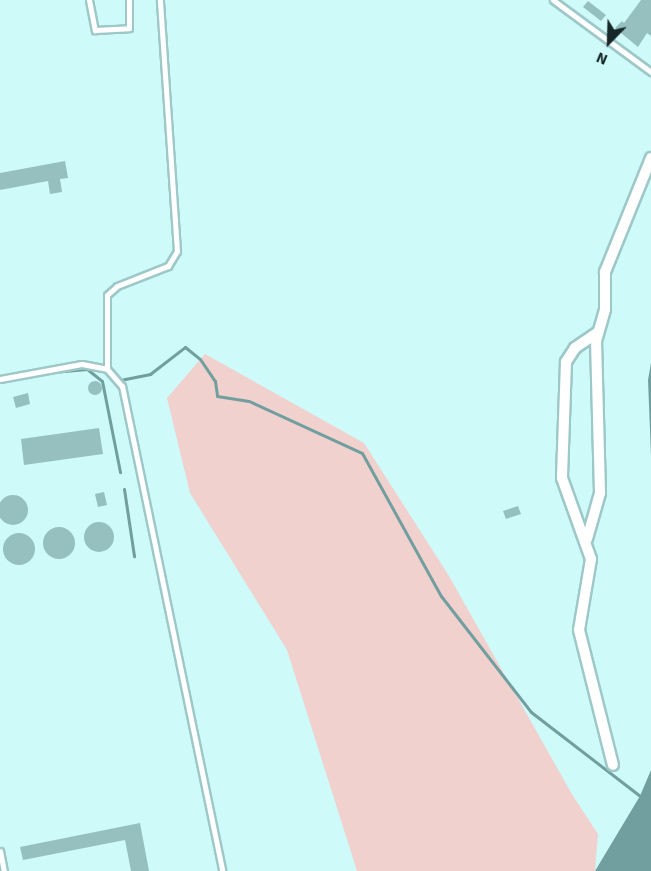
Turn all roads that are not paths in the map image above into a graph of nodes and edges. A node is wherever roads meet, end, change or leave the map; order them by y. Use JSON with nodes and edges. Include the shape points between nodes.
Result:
{"nodes":[{"id":1,"x":90,"y":0,"type":"edge"},
{"id":2,"x":129,"y":0,"type":"edge"},
{"id":3,"x":160,"y":0,"type":"edge"},
{"id":4,"x":553,"y":0,"type":"edge"},
{"id":5,"x":651,"y":72,"type":"edge"},
{"id":6,"x":651,"y":158,"type":"edge"},
{"id":7,"x":597,"y":333,"type":"junction"},
{"id":8,"x":107,"y":369,"type":"junction"},
{"id":9,"x":0,"y":379,"type":"edge"},
{"id":10,"x":587,"y":539,"type":"junction"},
{"id":11,"x":614,"y":765,"type":"dead end"},
{"id":12,"x":0,"y":852,"type":"edge"},
{"id":13,"x":4,"y":871,"type":"edge"},
{"id":14,"x":222,"y":871,"type":"edge"}],
"edges":[{"from":1,"to":2,"type":"lane","via":[[95,30],[129,28]]},
{"from":3,"to":8,"type":"lane","via":[[177,250],[168,266],[117,286],[107,295]]},
{"from":4,"to":5,"type":"lane"},
{"from":6,"to":7,"type":"street","via":[[609,258],[603,290],[604,314]]},
{"from":7,"to":10,"type":"street","via":[[600,493]]},
{"from":7,"to":10,"type":"street","via":[[568,356],[563,382],[562,478],[565,495]]},
{"from":8,"to":9,"type":"lane","via":[[82,364]]},
{"from":8,"to":14,"type":"lane","via":[[122,386]]},
{"from":10,"to":11,"type":"street","via":[[591,574],[579,630]]},
{"from":12,"to":13,"type":"lane"}]}
